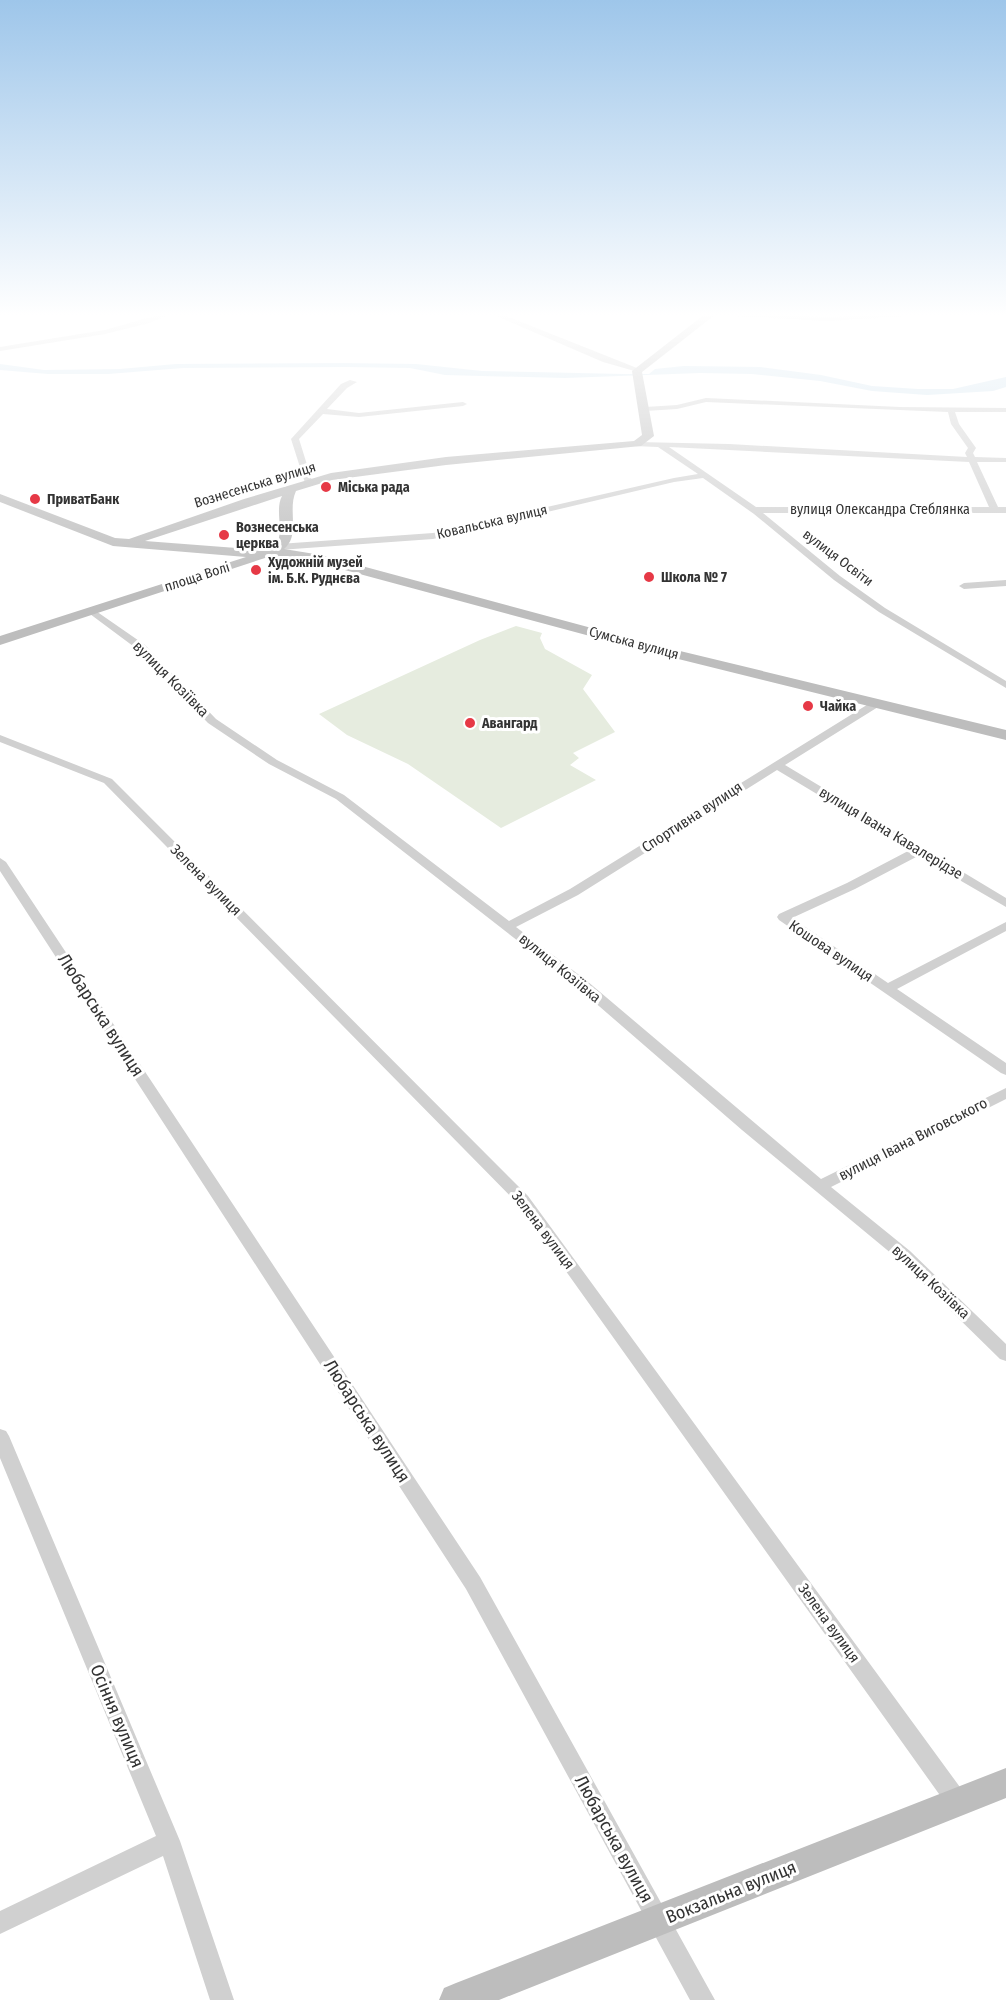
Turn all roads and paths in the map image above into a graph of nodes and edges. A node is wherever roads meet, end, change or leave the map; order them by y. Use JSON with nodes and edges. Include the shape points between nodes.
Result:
{"nodes":[{"id":1,"x":324,"y":407,"type":"edge"},
{"id":2,"x":431,"y":407,"type":"edge"},
{"id":3,"x":672,"y":407,"type":"edge"},
{"id":4,"x":886,"y":407,"type":"edge"},
{"id":5,"x":645,"y":409,"type":"joint"},
{"id":6,"x":951,"y":410,"type":"junction"},
{"id":7,"x":1006,"y":410,"type":"edge"},
{"id":8,"x":320,"y":411,"type":"junction"},
{"id":9,"x":637,"y":444,"type":"junction"},
{"id":10,"x":660,"y":444,"type":"junction"},
{"id":11,"x":972,"y":460,"type":"junction"},
{"id":12,"x":1006,"y":460,"type":"edge"},
{"id":13,"x":702,"y":476,"type":"junction"},
{"id":14,"x":309,"y":484,"type":"junction"},
{"id":15,"x":291,"y":489,"type":"junction"},
{"id":16,"x":0,"y":498,"type":"edge"},
{"id":17,"x":994,"y":509,"type":"junction"},
{"id":18,"x":754,"y":510,"type":"junction"},
{"id":19,"x":1006,"y":510,"type":"edge"},
{"id":20,"x":126,"y":543,"type":"junction"},
{"id":21,"x":279,"y":548,"type":"junction"},
{"id":22,"x":263,"y":554,"type":"junction"},
{"id":23,"x":1006,"y":583,"type":"edge"},
{"id":24,"x":964,"y":586,"type":"dead end"},
{"id":25,"x":93,"y":612,"type":"junction"},
{"id":26,"x":0,"y":641,"type":"edge"},
{"id":27,"x":1006,"y":685,"type":"edge"},
{"id":28,"x":874,"y":705,"type":"junction"},
{"id":29,"x":1006,"y":735,"type":"edge"},
{"id":30,"x":0,"y":738,"type":"edge"},
{"id":31,"x":776,"y":765,"type":"junction"},
{"id":32,"x":920,"y":850,"type":"junction"},
{"id":33,"x":0,"y":862,"type":"edge"},
{"id":34,"x":1006,"y":903,"type":"edge"},
{"id":35,"x":509,"y":926,"type":"junction"},
{"id":36,"x":1006,"y":926,"type":"edge"},
{"id":37,"x":887,"y":989,"type":"junction"},
{"id":38,"x":1006,"y":1070,"type":"edge"},
{"id":39,"x":1006,"y":1093,"type":"edge"},
{"id":40,"x":820,"y":1186,"type":"junction"},
{"id":41,"x":1006,"y":1354,"type":"edge"},
{"id":42,"x":0,"y":1436,"type":"edge"},
{"id":43,"x":1006,"y":1783,"type":"edge"},
{"id":44,"x":957,"y":1801,"type":"junction"},
{"id":45,"x":169,"y":1840,"type":"junction"},
{"id":46,"x":659,"y":1921,"type":"junction"},
{"id":47,"x":0,"y":1923,"type":"edge"},
{"id":48,"x":222,"y":2000,"type":"edge"},
{"id":49,"x":456,"y":2000,"type":"edge"},
{"id":50,"x":703,"y":2000,"type":"edge"}],
"edges":[{"from":1,"to":8,"type":"street"},
{"from":2,"to":8,"type":"street","via":[[359,415]]},
{"from":3,"to":5,"type":"street"},
{"from":4,"to":6,"type":"street"},
{"from":5,"to":9,"type":"main road","via":[[648,436]]},
{"from":6,"to":7,"type":"street"},
{"from":6,"to":11,"type":"street","via":[[955,424],[972,448]]},
{"from":8,"to":14,"type":"street","via":[[295,439]]},
{"from":9,"to":10,"type":"street","name":"Вознесенська вулиця"},
{"from":9,"to":14,"type":"main road","name":"Вознесенська вулиця","via":[[363,471]]},
{"from":10,"to":11,"type":"street","name":"Вознесенська вулиця"},
{"from":10,"to":13,"type":"street","name":"вулиця Освіти"},
{"from":11,"to":12,"type":"street","name":"Вознесенська вулиця"},
{"from":11,"to":17,"type":"street"},
{"from":13,"to":18,"type":"street","name":"вулиця Освіти"},
{"from":13,"to":21,"type":"street","name":"Ковальська вулиця","via":[[433,536]]},
{"from":14,"to":15,"type":"main road","name":"Вознесенська вулиця"},
{"from":15,"to":20,"type":"main road","name":"Вознесенська вулиця"},
{"from":15,"to":21,"type":"main road","via":[[285,501],[287,533]]},
{"from":16,"to":20,"type":"main road","name":"площа Волі","via":[[108,540]]},
{"from":17,"to":18,"type":"street","name":"вулиця Олександра Стеблянка"},
{"from":17,"to":19,"type":"street","name":"вулиця Олександра Стеблянка"},
{"from":18,"to":27,"type":"street","name":"вулиця Освіти","via":[[882,610]]},
{"from":20,"to":22,"type":"main road","name":"площа Волі"},
{"from":21,"to":22,"type":"main road"},
{"from":22,"to":25,"type":"main road","name":"площа Волі"},
{"from":22,"to":28,"type":"main road","name":"Сумська вулиця","via":[[316,558]]},
{"from":23,"to":24,"type":"street"},
{"from":25,"to":26,"type":"main road","name":"площа Волі"},
{"from":25,"to":35,"type":"street","name":"вулиця Козіївка","via":[[141,646],[212,721],[273,762],[340,797]]},
{"from":28,"to":29,"type":"main road","name":"Сумська вулиця"},
{"from":28,"to":31,"type":"street","name":"Спортивна вулиця"},
{"from":30,"to":44,"type":"street","name":"Зелена вулиця","via":[[108,781],[523,1200]]},
{"from":31,"to":32,"type":"street","name":"вулиця Івана Кавалерідзе"},
{"from":31,"to":35,"type":"street","name":"Спортивна вулиця","via":[[574,892]]},
{"from":32,"to":34,"type":"street","name":"вулиця Івана Кавалерідзе"},
{"from":32,"to":37,"type":"street","name":"Кошова вулиця","via":[[783,918]]},
{"from":33,"to":46,"type":"street","name":"Любарська вулиця","via":[[473,1583]]},
{"from":35,"to":40,"type":"street","name":"вулиця Козіївка"},
{"from":36,"to":37,"type":"street"},
{"from":37,"to":38,"type":"street","name":"Кошова вулиця"},
{"from":39,"to":40,"type":"street","name":"вулиця Івана Виговського"},
{"from":40,"to":41,"type":"street","name":"вулиця Козіївка","via":[[904,1255]]},
{"from":42,"to":45,"type":"street","name":"Осіння вулиця"},
{"from":43,"to":44,"type":"main road","name":"Вокзальна вулиця"},
{"from":44,"to":46,"type":"main road","name":"Вокзальна вулиця"},
{"from":45,"to":47,"type":"street"},
{"from":45,"to":48,"type":"street","name":"Осіння вулиця"},
{"from":46,"to":49,"type":"main road","name":"Вокзальна вулиця"},
{"from":46,"to":50,"type":"street","name":"Любарська вулиця"}]}
